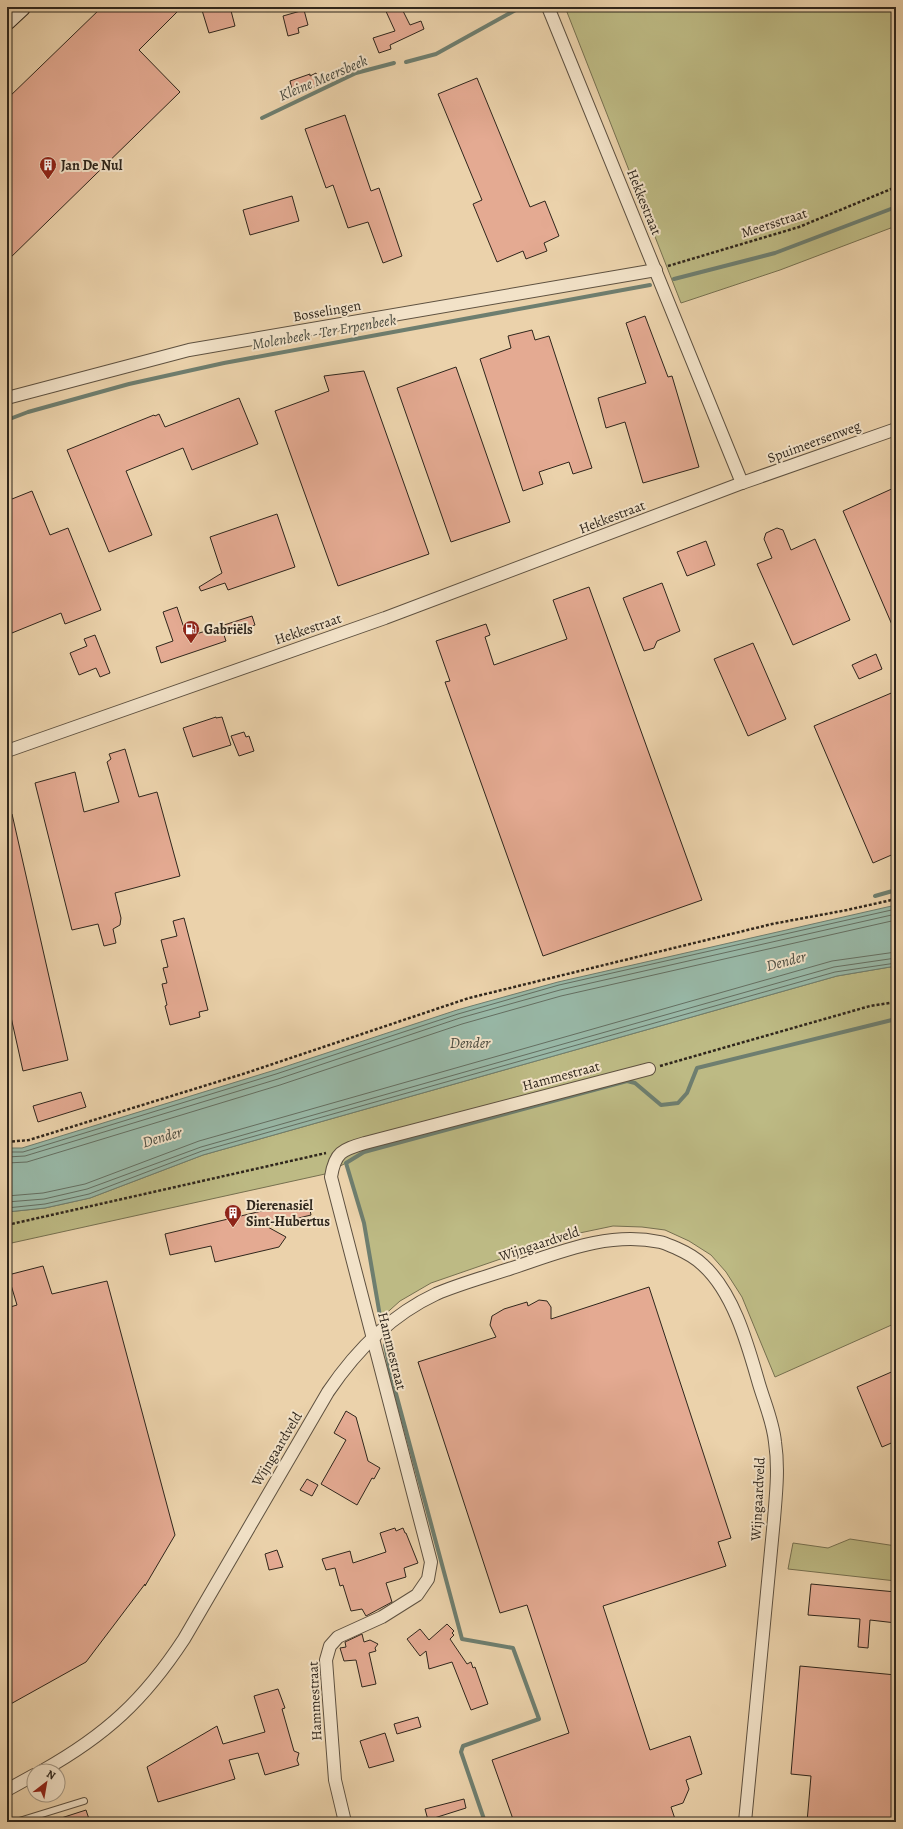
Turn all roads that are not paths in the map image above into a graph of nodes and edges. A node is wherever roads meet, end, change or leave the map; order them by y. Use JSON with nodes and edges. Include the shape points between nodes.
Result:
{"nodes":[{"id":1,"x":22,"y":7,"type":"edge"},
{"id":2,"x":548,"y":7,"type":"edge"},
{"id":3,"x":7,"y":21,"type":"edge"},
{"id":4,"x":656,"y":270,"type":"junction"},
{"id":5,"x":7,"y":398,"type":"edge"},
{"id":6,"x":896,"y":428,"type":"edge"},
{"id":7,"x":742,"y":483,"type":"junction"},
{"id":8,"x":7,"y":751,"type":"edge"},
{"id":9,"x":649,"y":1069,"type":"road end"},
{"id":10,"x":374,"y":1337,"type":"junction"},
{"id":11,"x":56,"y":1763,"type":"edge"},
{"id":12,"x":26,"y":1779,"type":"edge"},
{"id":13,"x":7,"y":1790,"type":"edge"},
{"id":14,"x":84,"y":1801,"type":"dead end"},
{"id":15,"x":16,"y":1822,"type":"edge"},
{"id":16,"x":345,"y":1822,"type":"edge"},
{"id":17,"x":745,"y":1822,"type":"edge"}],
"edges":[{"from":1,"to":3,"type":"main road"},
{"from":2,"to":4,"type":"street","name":"Hekkestraat"},
{"from":4,"to":5,"type":"street","name":"Bosselingen","via":[[189,350]]},
{"from":4,"to":7,"type":"street","name":"Hekkestraat"},
{"from":6,"to":7,"type":"street","name":"Spuimeersenweg"},
{"from":7,"to":8,"type":"street","name":"Hekkestraat","via":[[385,618]]},
{"from":9,"to":10,"type":"street","name":"Hammestraat","via":[[344,1149],[333,1163],[331,1177]]},
{"from":10,"to":11,"type":"street","name":"Wijngaardveld","via":[[345,1367],[328,1392],[166,1666],[117,1720],[74,1753]]},
{"from":10,"to":16,"type":"street","name":"Hammestraat","via":[[431,1562],[428,1579],[417,1595],[382,1617],[338,1638],[330,1646],[326,1660],[334,1780]]},
{"from":10,"to":17,"type":"street","name":"Wijngaardveld","via":[[407,1311],[436,1294],[574,1247],[614,1239],[662,1242],[703,1264],[716,1280],[746,1337],[770,1418],[777,1471]]},
{"from":12,"to":13,"type":"street"},
{"from":14,"to":15,"type":"lane"}]}
